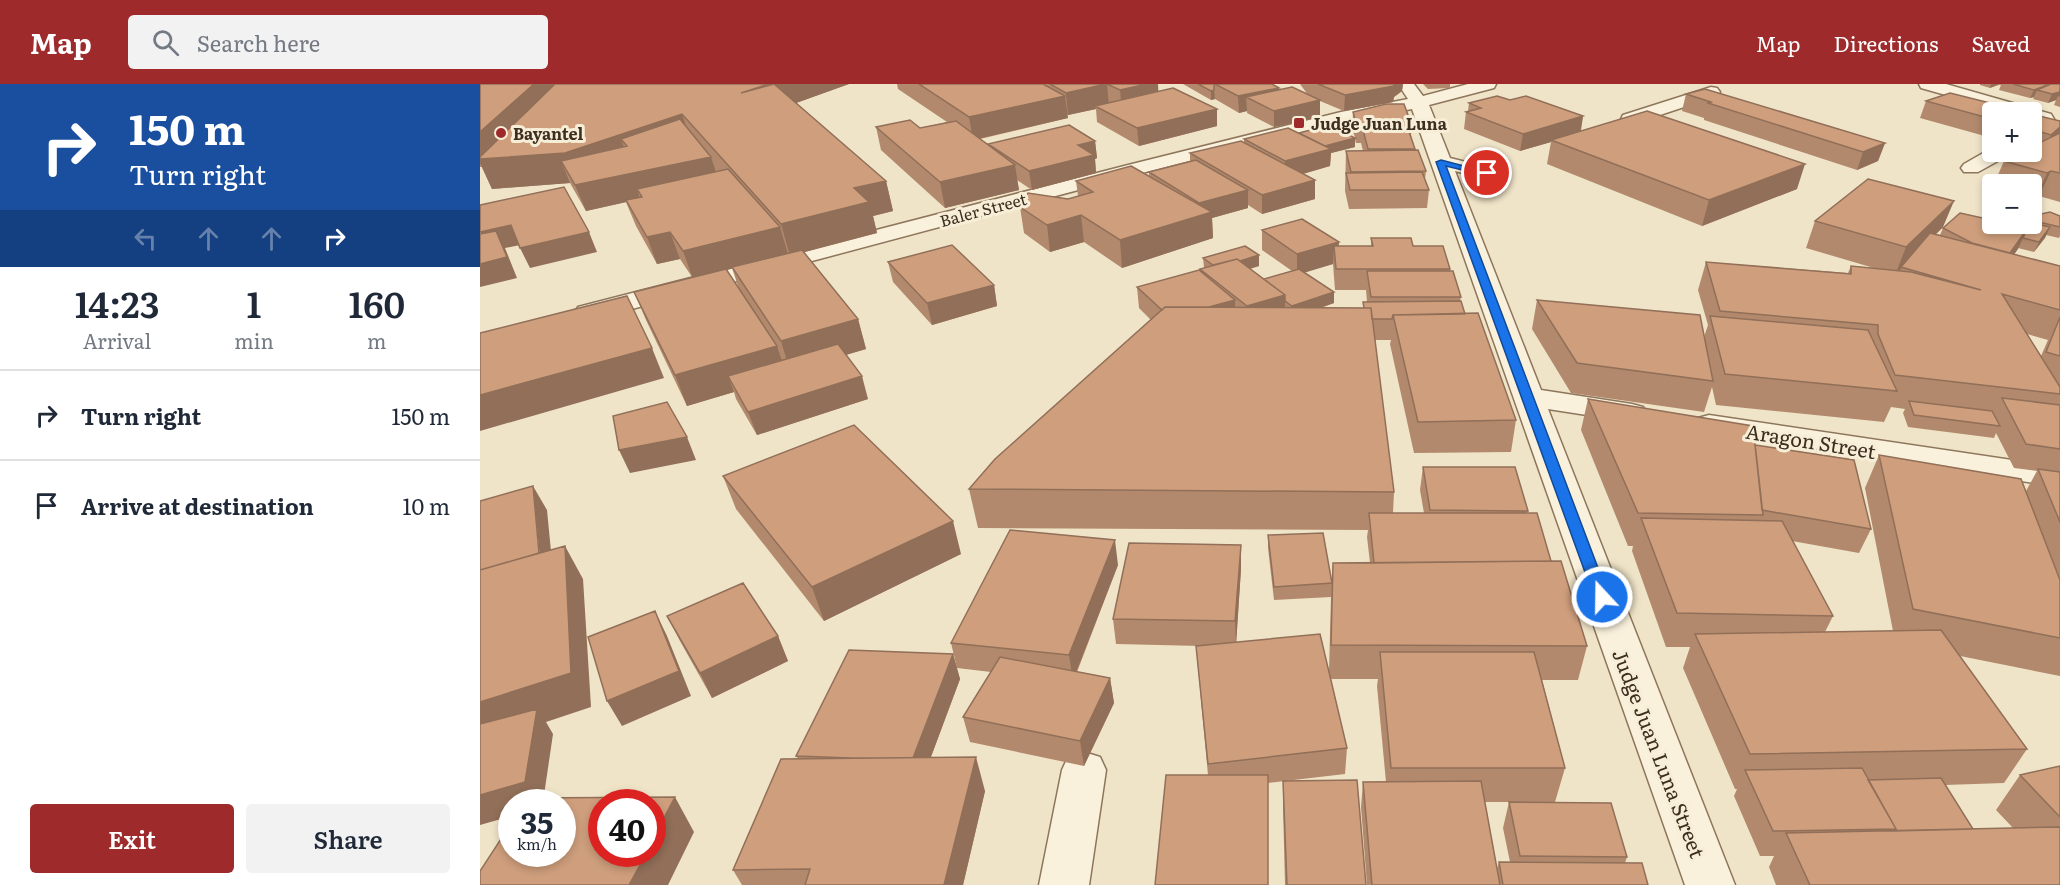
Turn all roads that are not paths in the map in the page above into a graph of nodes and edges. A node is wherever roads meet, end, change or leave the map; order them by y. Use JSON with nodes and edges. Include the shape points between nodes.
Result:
{"nodes":[{"id":1,"x":1488,"y":84,"type":"edge"},
{"id":2,"x":1927,"y":84,"type":"edge"},
{"id":3,"x":1711,"y":92,"type":"edge"},
{"id":4,"x":1412,"y":93,"type":"edge"},
{"id":5,"x":1989,"y":102,"type":"edge"},
{"id":6,"x":2042,"y":117,"type":"edge"},
{"id":7,"x":1630,"y":119,"type":"edge"},
{"id":8,"x":2042,"y":128,"type":"edge"},
{"id":9,"x":1441,"y":162,"type":"junction"},
{"id":10,"x":1982,"y":162,"type":"edge"},
{"id":11,"x":1971,"y":168,"type":"dead end"},
{"id":12,"x":1487,"y":173,"type":"dead end"},
{"id":13,"x":572,"y":317,"type":"edge"},
{"id":14,"x":1527,"y":397,"type":"junction"},
{"id":15,"x":2060,"y":477,"type":"edge"},
{"id":16,"x":1084,"y":770,"type":"dead end"},
{"id":17,"x":1064,"y":885,"type":"edge"},
{"id":18,"x":1710,"y":885,"type":"edge"}],
"edges":[{"from":1,"to":4,"type":"street","name":"Baler Street"},
{"from":2,"to":5,"type":"street"},
{"from":3,"to":7,"type":"street"},
{"from":4,"to":9,"type":"street","name":"Judge Juan Luna Street"},
{"from":4,"to":13,"type":"street","name":"Baler Street","via":[[1341,117]]},
{"from":6,"to":8,"type":"street","via":[[2048,124]]},
{"from":9,"to":12,"type":"street"},
{"from":9,"to":14,"type":"street","name":"Judge Juan Luna Street"},
{"from":10,"to":11,"type":"street"},
{"from":14,"to":15,"type":"street","name":"Aragon Street"},
{"from":14,"to":18,"type":"street","name":"Judge Juan Luna Street"},
{"from":16,"to":17,"type":"street"}]}
